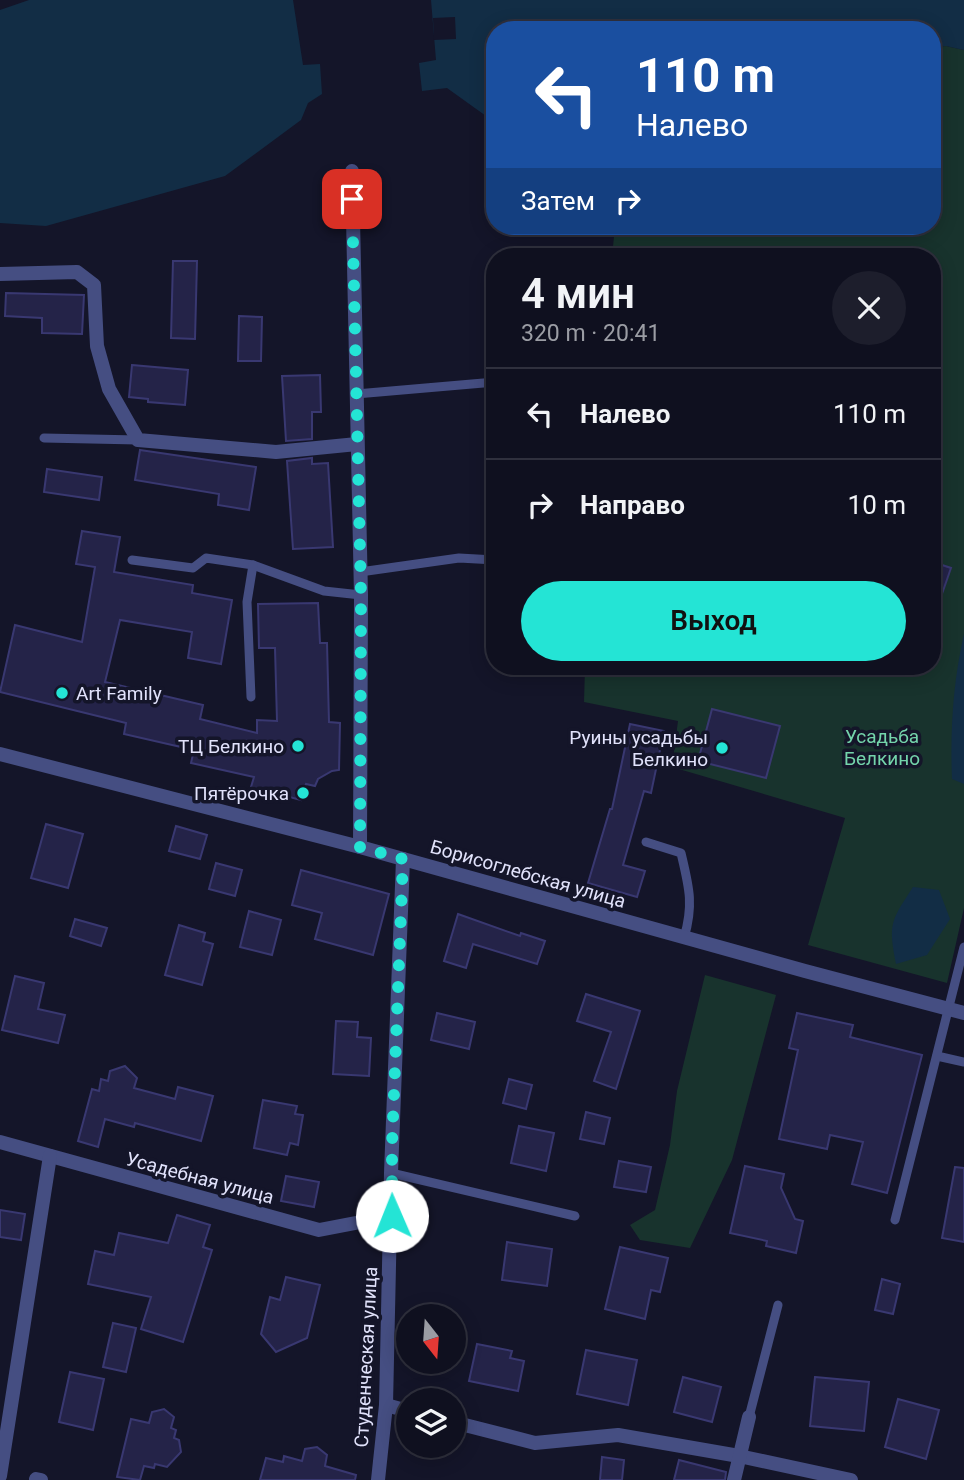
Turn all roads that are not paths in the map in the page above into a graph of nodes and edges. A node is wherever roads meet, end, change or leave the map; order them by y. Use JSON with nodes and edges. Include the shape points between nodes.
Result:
{"nodes":[{"id":1,"x":352,"y":172,"type":"dead end"},
{"id":2,"x":0,"y":274,"type":"edge"},
{"id":3,"x":486,"y":383,"type":"edge"},
{"id":4,"x":356,"y":394,"type":"junction"},
{"id":5,"x":44,"y":438,"type":"dead end"},
{"id":6,"x":138,"y":440,"type":"junction"},
{"id":7,"x":357,"y":444,"type":"junction"},
{"id":8,"x":132,"y":560,"type":"dead end"},
{"id":9,"x":486,"y":560,"type":"edge"},
{"id":10,"x":253,"y":565,"type":"junction"},
{"id":11,"x":360,"y":572,"type":"junction"},
{"id":12,"x":361,"y":595,"type":"junction"},
{"id":13,"x":251,"y":697,"type":"dead end"},
{"id":14,"x":0,"y":754,"type":"edge"},
{"id":15,"x":646,"y":842,"type":"dead end"},
{"id":16,"x":360,"y":847,"type":"junction"},
{"id":17,"x":403,"y":859,"type":"junction"},
{"id":18,"x":684,"y":938,"type":"junction"},
{"id":19,"x":964,"y":947,"type":"edge"},
{"id":20,"x":948,"y":1009,"type":"junction"},
{"id":21,"x":964,"y":1013,"type":"edge"},
{"id":22,"x":937,"y":1056,"type":"junction"},
{"id":23,"x":964,"y":1062,"type":"edge"},
{"id":24,"x":0,"y":1143,"type":"edge"},
{"id":25,"x":50,"y":1156,"type":"junction"},
{"id":26,"x":391,"y":1172,"type":"junction"},
{"id":27,"x":392,"y":1216,"type":"junction"},
{"id":28,"x":575,"y":1216,"type":"dead end"},
{"id":29,"x":895,"y":1220,"type":"dead end"},
{"id":30,"x":778,"y":1305,"type":"dead end"},
{"id":31,"x":386,"y":1405,"type":"junction"},
{"id":32,"x":396,"y":1408,"type":"edge"},
{"id":33,"x":749,"y":1417,"type":"joint"},
{"id":34,"x":466,"y":1425,"type":"edge"},
{"id":35,"x":2,"y":1453,"type":"edge"},
{"id":36,"x":739,"y":1456,"type":"junction"},
{"id":37,"x":0,"y":1476,"type":"edge"},
{"id":38,"x":378,"y":1480,"type":"edge"},
{"id":39,"x":734,"y":1480,"type":"edge"},
{"id":40,"x":851,"y":1480,"type":"edge"}],
"edges":[{"from":1,"to":4,"type":"street"},
{"from":2,"to":6,"type":"street","via":[[77,272],[94,285],[97,346],[109,389]]},
{"from":3,"to":4,"type":"lane"},
{"from":4,"to":7,"type":"street"},
{"from":5,"to":6,"type":"lane"},
{"from":6,"to":7,"type":"street","via":[[276,452]]},
{"from":7,"to":11,"type":"street"},
{"from":8,"to":10,"type":"lane","via":[[193,568],[206,558]]},
{"from":9,"to":11,"type":"lane","via":[[459,558]]},
{"from":10,"to":12,"type":"lane","via":[[324,591]]},
{"from":10,"to":13,"type":"lane","via":[[247,602]]},
{"from":11,"to":12,"type":"street"},
{"from":12,"to":16,"type":"street"},
{"from":14,"to":16,"type":"street","name":"Борисоглебская улица"},
{"from":15,"to":18,"type":"lane","via":[[681,853],[691,893]]},
{"from":16,"to":17,"type":"street","name":"Борисоглебская улица"},
{"from":17,"to":18,"type":"street","name":"Борисоглебская улица"},
{"from":17,"to":26,"type":"street","name":"Студенческая улица"},
{"from":18,"to":20,"type":"street","name":"Борисоглебская улица"},
{"from":19,"to":20,"type":"lane"},
{"from":20,"to":21,"type":"street","name":"Борисоглебская улица"},
{"from":20,"to":22,"type":"lane"},
{"from":22,"to":23,"type":"lane"},
{"from":22,"to":29,"type":"lane"},
{"from":24,"to":25,"type":"street","name":"Усадебная улица"},
{"from":25,"to":27,"type":"street","name":"Усадебная улица","via":[[319,1230]]},
{"from":25,"to":35,"type":"street"},
{"from":26,"to":27,"type":"street","name":"Студенческая улица"},
{"from":26,"to":28,"type":"lane"},
{"from":27,"to":31,"type":"street","name":"Студенческая улица"},
{"from":30,"to":33,"type":"lane"},
{"from":31,"to":32,"type":"street"},
{"from":31,"to":38,"type":"street","name":"Студенческая улица"},
{"from":33,"to":36,"type":"street"},
{"from":34,"to":36,"type":"street","via":[[534,1443],[618,1435]]},
{"from":35,"to":37,"type":"street"},
{"from":36,"to":39,"type":"street"},
{"from":36,"to":40,"type":"street"}]}
